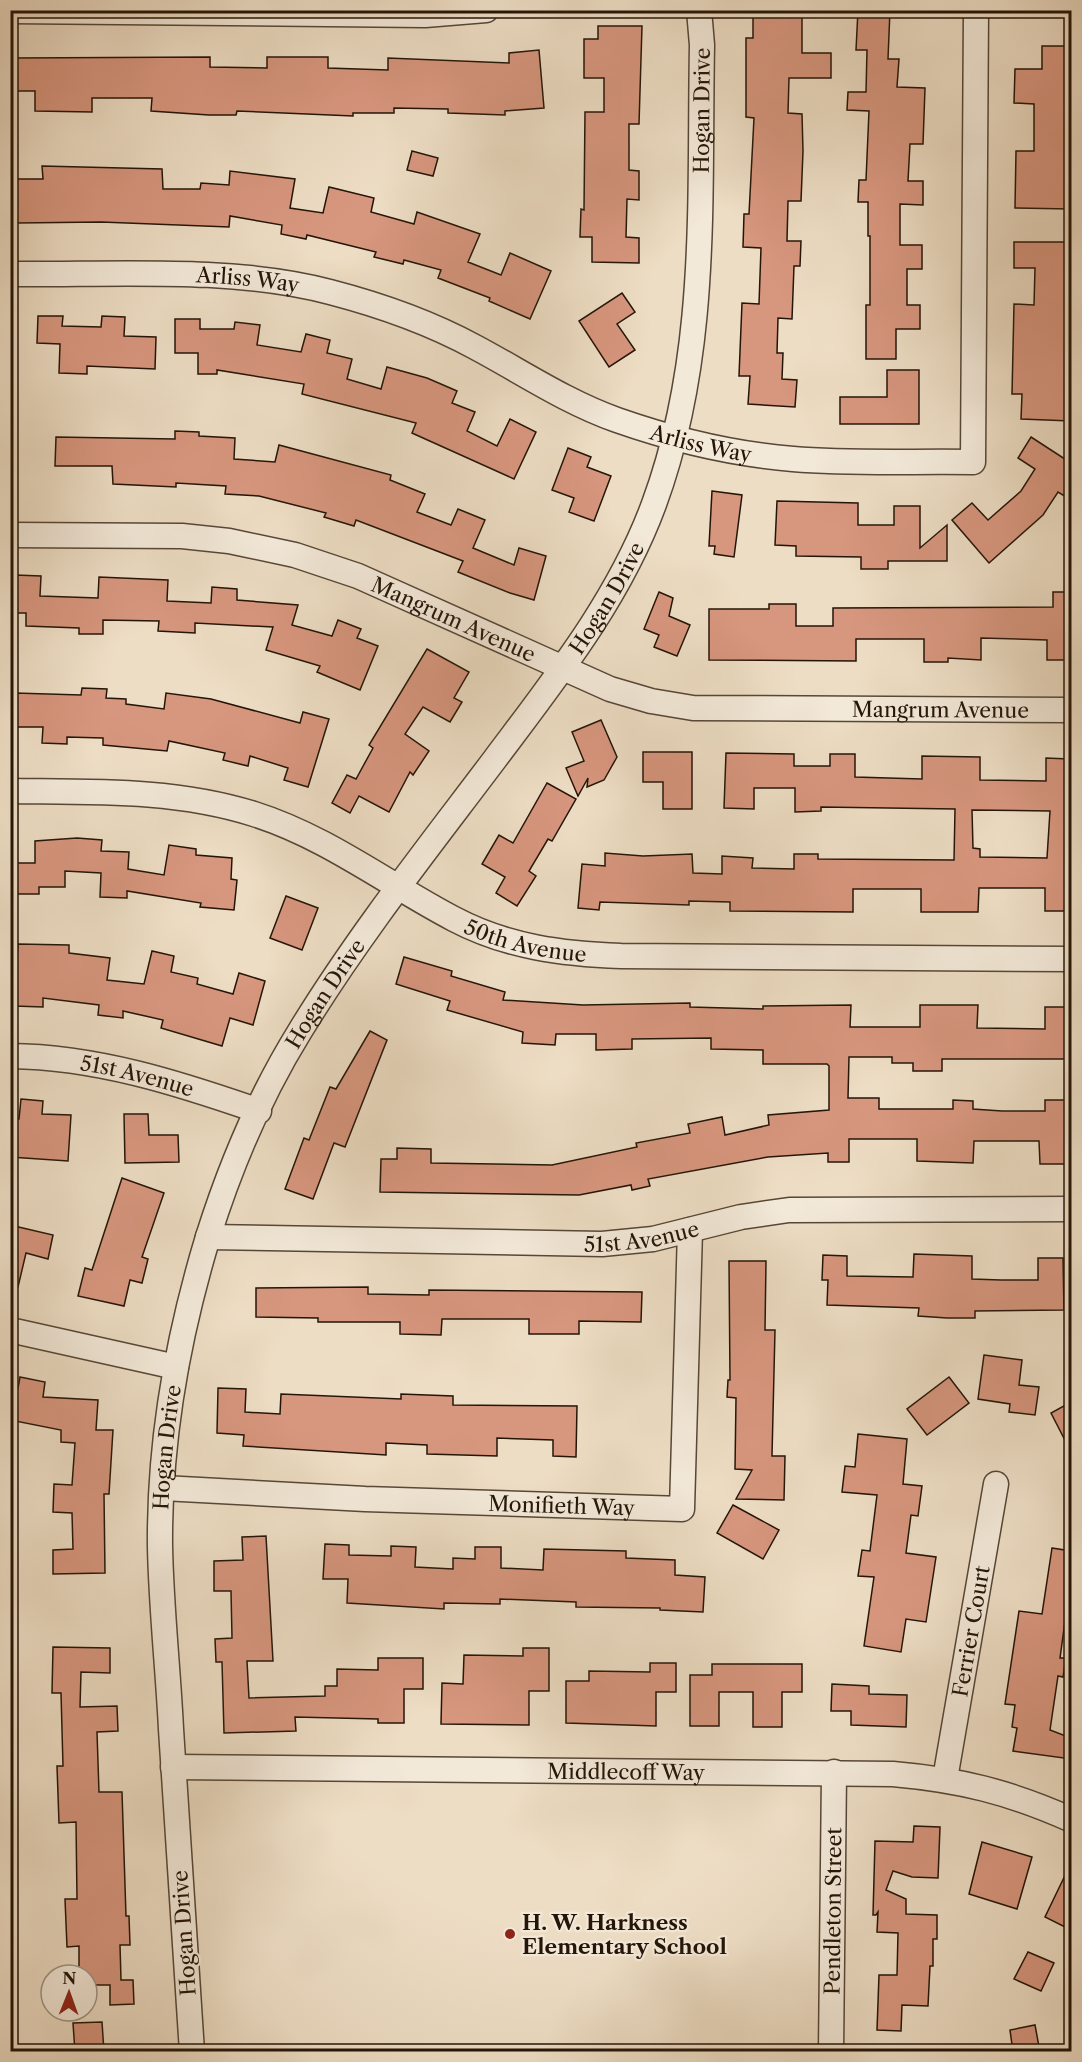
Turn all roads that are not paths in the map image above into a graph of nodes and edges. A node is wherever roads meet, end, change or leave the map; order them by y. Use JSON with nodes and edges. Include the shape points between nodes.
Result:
{"nodes":[{"id":1,"x":486,"y":10,"type":"edge"},
{"id":2,"x":699,"y":10,"type":"edge"},
{"id":3,"x":976,"y":10,"type":"edge"},
{"id":4,"x":10,"y":11,"type":"edge"},
{"id":5,"x":10,"y":274,"type":"edge"},
{"id":6,"x":675,"y":439,"type":"junction"},
{"id":7,"x":10,"y":535,"type":"edge"},
{"id":8,"x":562,"y":668,"type":"junction"},
{"id":9,"x":1071,"y":710,"type":"edge"},
{"id":10,"x":10,"y":791,"type":"edge"},
{"id":11,"x":399,"y":887,"type":"junction"},
{"id":12,"x":1071,"y":959,"type":"edge"},
{"id":13,"x":10,"y":1056,"type":"edge"},
{"id":14,"x":259,"y":1111,"type":"junction"},
{"id":15,"x":1071,"y":1209,"type":"edge"},
{"id":16,"x":690,"y":1230,"type":"junction"},
{"id":17,"x":208,"y":1237,"type":"junction"},
{"id":18,"x":10,"y":1330,"type":"edge"},
{"id":19,"x":176,"y":1367,"type":"junction"},
{"id":20,"x":996,"y":1484,"type":"dead end"},
{"id":21,"x":163,"y":1488,"type":"junction"},
{"id":22,"x":173,"y":1767,"type":"junction"},
{"id":23,"x":834,"y":1772,"type":"junction"},
{"id":24,"x":945,"y":1779,"type":"junction"},
{"id":25,"x":1071,"y":1820,"type":"edge"},
{"id":26,"x":192,"y":2052,"type":"edge"},
{"id":27,"x":831,"y":2052,"type":"edge"}],
"edges":[{"from":1,"to":4,"type":"street","via":[[425,15]]},
{"from":2,"to":6,"type":"street","name":"Hogan Drive","via":[[702,45],[696,306],[689,374]]},
{"from":3,"to":6,"type":"street","name":"Arliss Way","via":[[973,462],[794,459]]},
{"from":5,"to":6,"type":"street","name":"Arliss Way","via":[[223,276],[327,291],[426,323],[556,393]]},
{"from":6,"to":8,"type":"street","name":"Hogan Drive","via":[[653,506],[630,558],[603,609]]},
{"from":7,"to":8,"type":"street","name":"Mangrum Avenue","via":[[182,536],[295,555],[358,576]]},
{"from":8,"to":9,"type":"street","name":"Mangrum Avenue","via":[[610,689],[693,708]]},
{"from":8,"to":11,"type":"street","name":"Hogan Drive"},
{"from":10,"to":11,"type":"street","name":"50th Avenue","via":[[144,793],[200,800],[254,814],[306,834]]},
{"from":11,"to":12,"type":"street","name":"50th Avenue","via":[[483,932],[554,951],[621,956]]},
{"from":11,"to":14,"type":"street","name":"Hogan Drive","via":[[299,1032]]},
{"from":13,"to":14,"type":"street","name":"51st Avenue","via":[[77,1061],[142,1073]]},
{"from":14,"to":17,"type":"street","name":"Hogan Drive"},
{"from":15,"to":16,"type":"street","name":"51st Avenue","via":[[789,1210]]},
{"from":16,"to":17,"type":"street","name":"51st Avenue","via":[[602,1244]]},
{"from":16,"to":21,"type":"street","name":"Monifieth Way","via":[[682,1509]]},
{"from":17,"to":19,"type":"street","name":"Hogan Drive"},
{"from":18,"to":19,"type":"street"},
{"from":19,"to":21,"type":"street","name":"Hogan Drive"},
{"from":20,"to":24,"type":"street","name":"Ferrier Court"},
{"from":21,"to":22,"type":"street","name":"Hogan Drive","via":[[160,1545]]},
{"from":22,"to":23,"type":"street","name":"Middlecoff Way"},
{"from":22,"to":26,"type":"street","name":"Hogan Drive"},
{"from":23,"to":24,"type":"street","name":"Middlecoff Way"},
{"from":23,"to":27,"type":"street","name":"Pendleton Street"},
{"from":24,"to":25,"type":"street","name":"Middlecoff Way","via":[[1015,1796]]}]}
